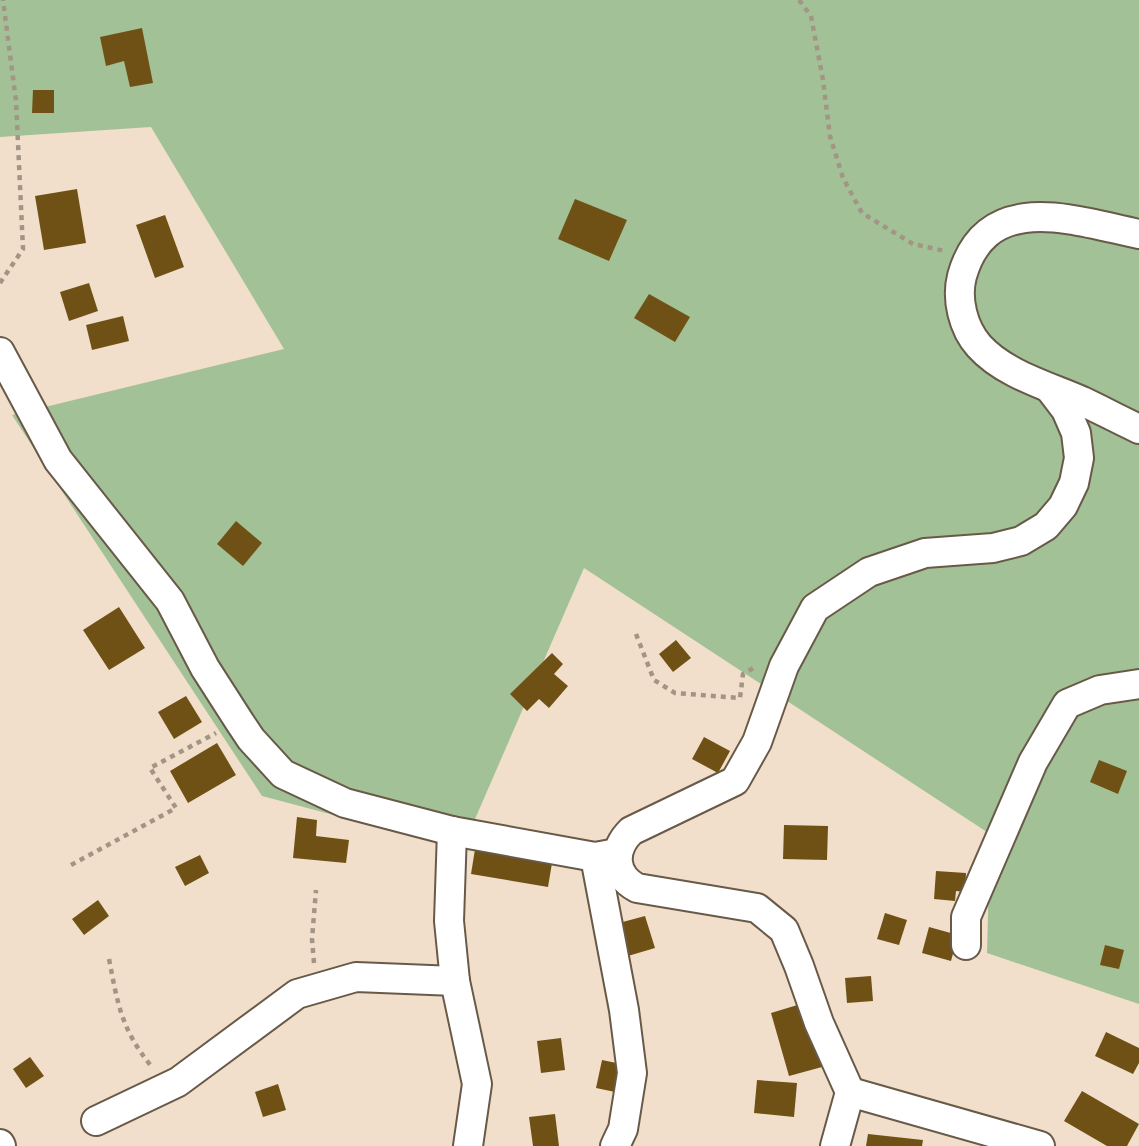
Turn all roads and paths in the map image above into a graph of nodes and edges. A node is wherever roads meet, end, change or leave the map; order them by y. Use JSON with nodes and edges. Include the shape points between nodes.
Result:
{"nodes":[{"id":1,"x":3,"y":0,"type":"edge"},
{"id":2,"x":799,"y":0,"type":"edge"},
{"id":3,"x":1139,"y":234,"type":"edge"},
{"id":4,"x":969,"y":256,"type":"junction"},
{"id":5,"x":0,"y":283,"type":"edge"},
{"id":6,"x":0,"y":352,"type":"edge"},
{"id":7,"x":1050,"y":389,"type":"junction"},
{"id":8,"x":1139,"y":429,"type":"edge"},
{"id":9,"x":636,"y":635,"type":"dead end"},
{"id":10,"x":798,"y":640,"type":"junction"},
{"id":11,"x":1139,"y":684,"type":"edge"},
{"id":12,"x":239,"y":721,"type":"junction"},
{"id":13,"x":452,"y":831,"type":"junction"},
{"id":14,"x":606,"y":855,"type":"junction"},
{"id":15,"x":71,"y":865,"type":"dead end"},
{"id":16,"x":316,"y":890,"type":"dead end"},
{"id":17,"x":966,"y":945,"type":"dead end"},
{"id":18,"x":110,"y":959,"type":"dead end"},
{"id":19,"x":455,"y":981,"type":"junction"},
{"id":20,"x":317,"y":988,"type":"junction"},
{"id":21,"x":168,"y":1087,"type":"junction"},
{"id":22,"x":850,"y":1092,"type":"junction"},
{"id":23,"x":96,"y":1121,"type":"dead end"},
{"id":24,"x":468,"y":1146,"type":"edge"},
{"id":25,"x":615,"y":1146,"type":"edge"},
{"id":26,"x":835,"y":1146,"type":"edge"},
{"id":27,"x":1040,"y":1146,"type":"edge"}],
"edges":[{"from":1,"to":5,"type":"path","via":[[16,101],[23,249]]},
{"from":2,"to":4,"type":"path","via":[[810,16],[830,136],[843,178],[862,214],[913,244]]},
{"from":3,"to":4,"type":"street","via":[[1055,216],[1017,217],[982,239]]},
{"from":4,"to":7,"type":"street","via":[[960,302],[978,345],[996,361]]},
{"from":6,"to":12,"type":"street","via":[[58,460],[170,601]]},
{"from":7,"to":8,"type":"street"},
{"from":7,"to":10,"type":"street","via":[[1076,433],[1079,458],[1063,506],[1046,526],[1021,541],[925,553],[869,572],[815,608]]},
{"from":9,"to":10,"type":"path","via":[[654,680],[675,693],[740,698],[743,674]]},
{"from":10,"to":14,"type":"street","via":[[757,741],[735,781],[631,831]]},
{"from":11,"to":17,"type":"street","via":[[1100,690],[1067,704],[1034,762],[966,917]]},
{"from":12,"to":13,"type":"street","via":[[283,774],[345,803]]},
{"from":12,"to":15,"type":"path","via":[[150,768],[176,808]]},
{"from":13,"to":14,"type":"street"},
{"from":13,"to":19,"type":"street","via":[[449,921]]},
{"from":14,"to":22,"type":"street","via":[[637,888],[757,908],[783,930]]},
{"from":14,"to":25,"type":"street","via":[[632,1073],[623,1129]]},
{"from":16,"to":20,"type":"path","via":[[312,939]]},
{"from":18,"to":21,"type":"path","via":[[119,1011],[134,1045]]},
{"from":19,"to":20,"type":"street","via":[[356,976]]},
{"from":19,"to":24,"type":"street","via":[[477,1084]]},
{"from":20,"to":21,"type":"street","via":[[297,994]]},
{"from":21,"to":23,"type":"street"},
{"from":22,"to":26,"type":"street"},
{"from":22,"to":27,"type":"street"}]}
